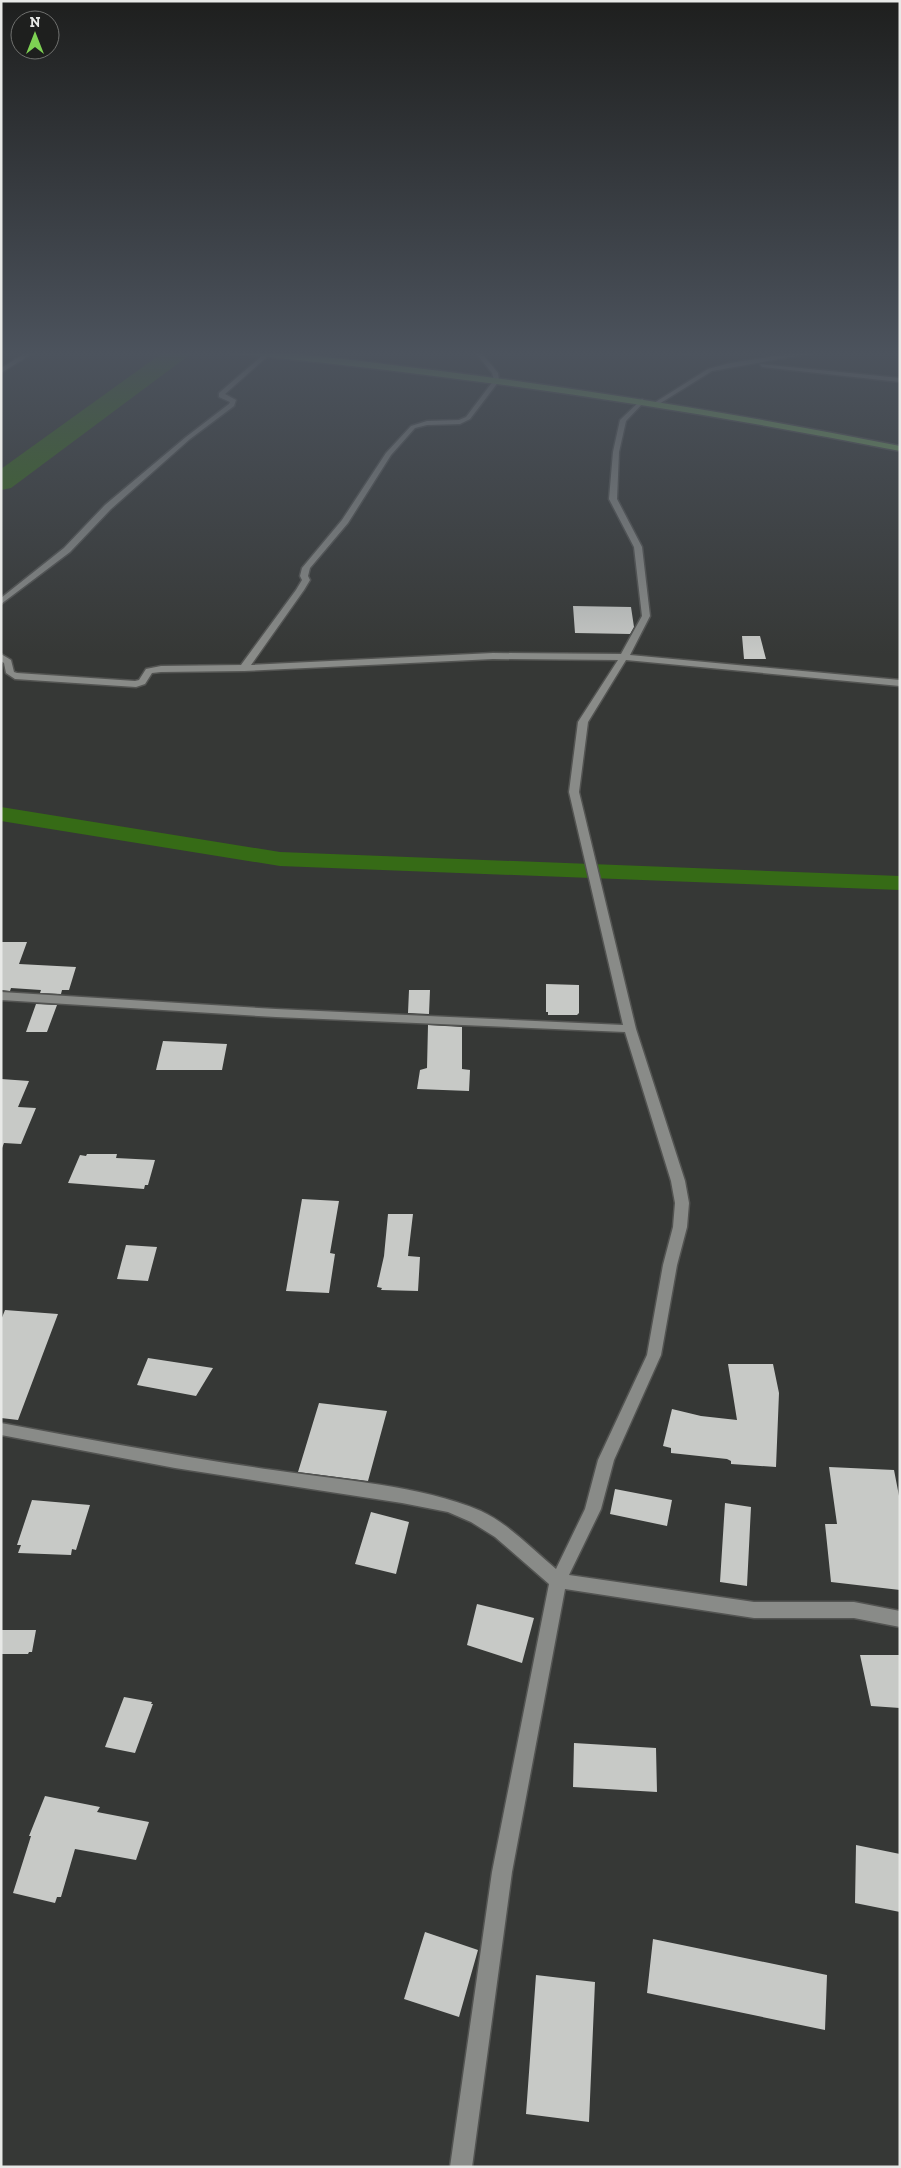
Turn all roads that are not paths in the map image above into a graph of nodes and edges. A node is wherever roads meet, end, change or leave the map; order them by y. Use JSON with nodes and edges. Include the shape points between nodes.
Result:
{"nodes":[{"id":1,"x":172,"y":452,"type":"edge"},
{"id":2,"x":390,"y":452,"type":"edge"},
{"id":3,"x":616,"y":452,"type":"edge"},
{"id":4,"x":1,"y":602,"type":"edge"},
{"id":5,"x":1,"y":657,"type":"edge"},
{"id":6,"x":623,"y":657,"type":"junction"},
{"id":7,"x":244,"y":668,"type":"junction"},
{"id":8,"x":900,"y":683,"type":"edge"},
{"id":9,"x":1,"y":996,"type":"edge"},
{"id":10,"x":630,"y":1029,"type":"junction"},
{"id":11,"x":1,"y":1429,"type":"edge"},
{"id":12,"x":558,"y":1581,"type":"junction"},
{"id":13,"x":900,"y":1619,"type":"edge"},
{"id":14,"x":461,"y":2167,"type":"edge"}],
"edges":[{"from":1,"to":4,"type":"street","via":[[108,507],[66,550]]},
{"from":2,"to":7,"type":"street","via":[[345,521],[306,568],[306,580],[300,590]]},
{"from":3,"to":6,"type":"street","via":[[613,498],[638,547],[646,616]]},
{"from":5,"to":7,"type":"street","via":[[8,662],[10,673],[15,676],[136,684],[154,669]]},
{"from":6,"to":7,"type":"street","via":[[493,656]]},
{"from":6,"to":8,"type":"street"},
{"from":6,"to":10,"type":"street","via":[[582,722],[574,792]]},
{"from":9,"to":10,"type":"street","via":[[276,1013]]},
{"from":10,"to":12,"type":"street","via":[[678,1181],[682,1203],[680,1227],[654,1355],[606,1460],[593,1509]]},
{"from":11,"to":12,"type":"street","via":[[175,1462],[450,1506],[477,1516],[501,1532]]},
{"from":12,"to":13,"type":"street","via":[[754,1610],[854,1610]]},
{"from":12,"to":14,"type":"street","via":[[502,1872]]}]}
